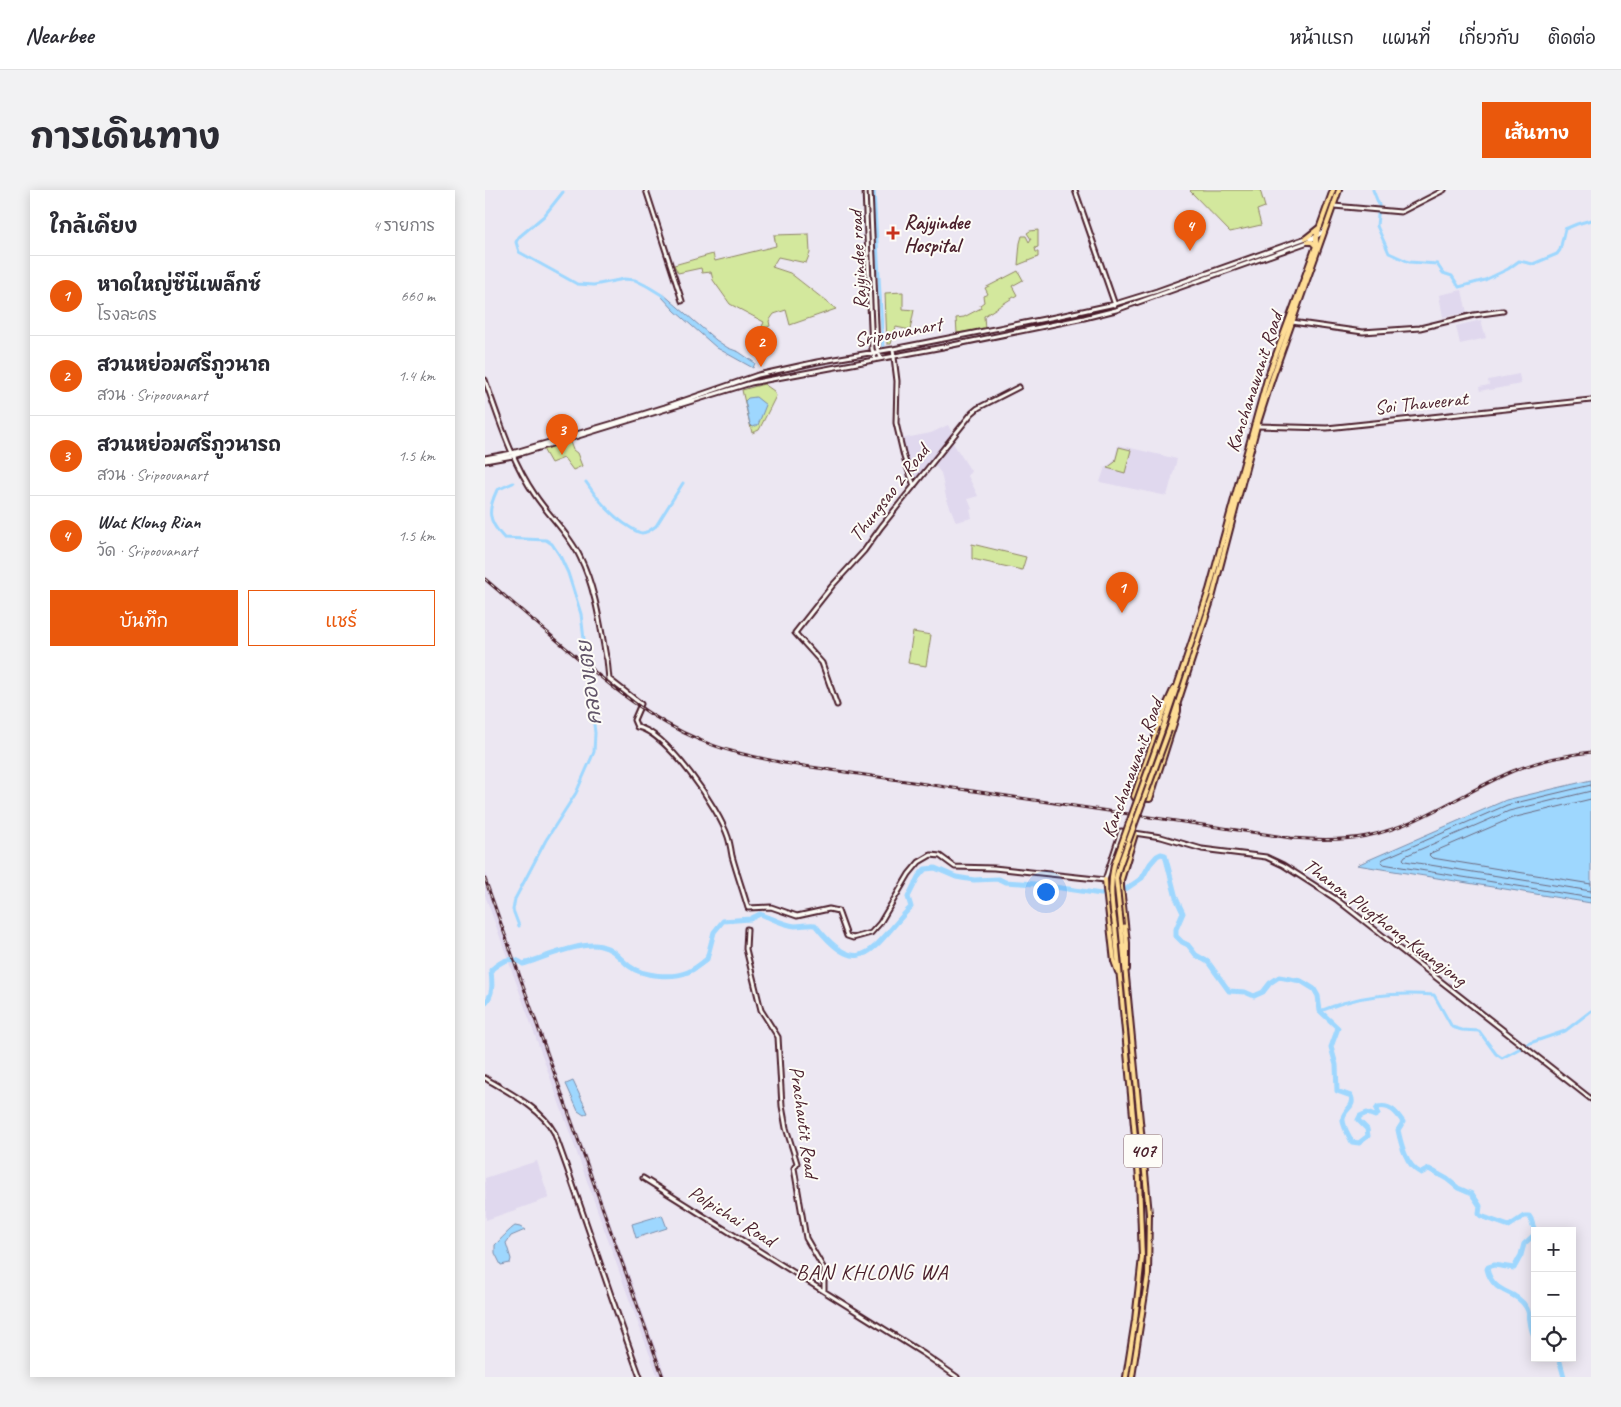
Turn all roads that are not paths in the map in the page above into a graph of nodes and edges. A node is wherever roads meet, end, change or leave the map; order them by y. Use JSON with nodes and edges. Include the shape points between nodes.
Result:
{"nodes":[{"id":1,"x":646,"y":190,"type":"edge"},
{"id":2,"x":865,"y":190,"type":"edge"},
{"id":3,"x":870,"y":190,"type":"edge"},
{"id":4,"x":1075,"y":190,"type":"edge"},
{"id":5,"x":1333,"y":190,"type":"edge"},
{"id":6,"x":1339,"y":190,"type":"edge"},
{"id":7,"x":1444,"y":190,"type":"edge"},
{"id":8,"x":1334,"y":206,"type":"junction"},
{"id":9,"x":1321,"y":226,"type":"junction"},
{"id":10,"x":1325,"y":229,"type":"junction"},
{"id":11,"x":1316,"y":237,"type":"junction"},
{"id":12,"x":1307,"y":240,"type":"junction"},
{"id":13,"x":1317,"y":247,"type":"junction"},
{"id":14,"x":1219,"y":269,"type":"junction"},
{"id":15,"x":1220,"y":274,"type":"junction"},
{"id":16,"x":682,"y":301,"type":"dead end"},
{"id":17,"x":1115,"y":304,"type":"junction"},
{"id":18,"x":1116,"y":310,"type":"junction"},
{"id":19,"x":1503,"y":311,"type":"dead end"},
{"id":20,"x":1291,"y":322,"type":"junction"},
{"id":21,"x":986,"y":330,"type":"junction"},
{"id":22,"x":988,"y":338,"type":"junction"},
{"id":23,"x":893,"y":349,"type":"junction"},
{"id":24,"x":873,"y":352,"type":"junction"},
{"id":25,"x":878,"y":352,"type":"junction"},
{"id":26,"x":895,"y":356,"type":"junction"},
{"id":27,"x":881,"y":358,"type":"junction"},
{"id":28,"x":875,"y":359,"type":"junction"},
{"id":29,"x":485,"y":380,"type":"edge"},
{"id":30,"x":723,"y":386,"type":"junction"},
{"id":31,"x":1019,"y":387,"type":"dead end"},
{"id":32,"x":725,"y":391,"type":"junction"},
{"id":33,"x":1591,"y":400,"type":"edge"},
{"id":34,"x":665,"y":409,"type":"junction"},
{"id":35,"x":1256,"y":426,"type":"junction"},
{"id":36,"x":513,"y":454,"type":"junction"},
{"id":37,"x":485,"y":459,"type":"edge"},
{"id":38,"x":915,"y":487,"type":"junction"},
{"id":39,"x":1219,"y":564,"type":"junction"},
{"id":40,"x":1178,"y":681,"type":"junction"},
{"id":41,"x":1179,"y":699,"type":"junction"},
{"id":42,"x":837,"y":705,"type":"dead end"},
{"id":43,"x":1135,"y":834,"type":"junction"},
{"id":44,"x":1105,"y":880,"type":"junction"},
{"id":45,"x":747,"y":929,"type":"dead end"},
{"id":46,"x":1126,"y":979,"type":"junction"},
{"id":47,"x":1120,"y":980,"type":"junction"},
{"id":48,"x":485,"y":1078,"type":"edge"},
{"id":49,"x":1591,"y":1100,"type":"edge"},
{"id":50,"x":643,"y":1178,"type":"dead end"},
{"id":51,"x":1141,"y":1274,"type":"junction"},
{"id":52,"x":1148,"y":1275,"type":"junction"},
{"id":53,"x":824,"y":1291,"type":"junction"},
{"id":54,"x":641,"y":1377,"type":"edge"},
{"id":55,"x":957,"y":1377,"type":"edge"},
{"id":56,"x":1125,"y":1377,"type":"edge"},
{"id":57,"x":1132,"y":1377,"type":"edge"}],
"edges":[{"from":1,"to":16,"type":"street"},
{"from":2,"to":24,"type":"street"},
{"from":3,"to":25,"type":"street","name":"Rajyindee road"},
{"from":4,"to":17,"type":"street"},
{"from":5,"to":9,"type":"main road","name":"Kanchanawanit Road"},
{"from":6,"to":8,"type":"main road","name":"Kanchanawanit Road"},
{"from":7,"to":8,"type":"street","via":[[1401,212]]},
{"from":8,"to":10,"type":"main road","name":"Kanchanawanit Road"},
{"from":9,"to":11,"type":"main road","name":"Kanchanawanit Road"},
{"from":9,"to":12,"type":"main road"},
{"from":10,"to":11,"type":"street"},
{"from":10,"to":13,"type":"main road","name":"Kanchanawanit Road"},
{"from":11,"to":12,"type":"street","name":"Sripoovanart"},
{"from":11,"to":13,"type":"main road","name":"Kanchanawanit Road"},
{"from":12,"to":13,"type":"main road"},
{"from":12,"to":14,"type":"street","name":"Sripoovanart"},
{"from":12,"to":15,"type":"street","name":"Sripoovanart"},
{"from":13,"to":20,"type":"main road","name":"Kanchanawanit Road"},
{"from":13,"to":35,"type":"main road","name":"Kanchanawanit Road","via":[[1267,379]]},
{"from":14,"to":15,"type":"street"},
{"from":14,"to":17,"type":"street","name":"Sripoovanart"},
{"from":15,"to":18,"type":"street","name":"Sripoovanart"},
{"from":17,"to":18,"type":"street"},
{"from":17,"to":21,"type":"street","name":"Sripoovanart"},
{"from":18,"to":22,"type":"street","name":"Sripoovanart"},
{"from":19,"to":20,"type":"street","via":[[1420,328],[1363,332]]},
{"from":20,"to":35,"type":"main road","name":"Kanchanawanit Road"},
{"from":21,"to":22,"type":"street"},
{"from":21,"to":23,"type":"street","name":"Sripoovanart"},
{"from":22,"to":26,"type":"street","name":"Sripoovanart"},
{"from":23,"to":25,"type":"street","name":"Sripoovanart"},
{"from":23,"to":26,"type":"street"},
{"from":24,"to":25,"type":"street","name":"Sripoovanart"},
{"from":24,"to":28,"type":"street"},
{"from":24,"to":30,"type":"street","name":"Sripoovanart","via":[[765,373]]},
{"from":25,"to":27,"type":"street","name":"Rajyindee road"},
{"from":26,"to":27,"type":"street","name":"Sripoovanart"},
{"from":26,"to":38,"type":"street","via":[[896,423]]},
{"from":27,"to":28,"type":"street","name":"Sripoovanart"},
{"from":28,"to":32,"type":"street","name":"Sripoovanart"},
{"from":29,"to":36,"type":"street"},
{"from":30,"to":32,"type":"street"},
{"from":30,"to":34,"type":"street","name":"Sripoovanart"},
{"from":31,"to":38,"type":"street","name":"Thungsao 2 Road","via":[[978,408]]},
{"from":32,"to":34,"type":"street","name":"Sripoovanart"},
{"from":33,"to":35,"type":"street","name":"Soi Thaveerat","via":[[1327,428]]},
{"from":34,"to":36,"type":"street","name":"Sripoovanart"},
{"from":35,"to":39,"type":"main road","name":"Kanchanawanit Road"},
{"from":36,"to":37,"type":"street","name":"Sripoovanart"},
{"from":36,"to":44,"type":"street","via":[[527,483],[581,558],[599,619],[609,679],[641,704],[634,720],[637,727],[673,751],[704,793],[728,837],[748,908],[771,907],[797,916],[834,909],[847,936],[853,938],[871,933],[909,874],[923,858],[934,854],[955,867]]},
{"from":38,"to":42,"type":"street","name":"Thungsao 2 Road","via":[[795,633],[822,663]]},
{"from":39,"to":40,"type":"main road","name":"Kanchanawanit Road"},
{"from":39,"to":41,"type":"main road","name":"Kanchanawanit Road","via":[[1212,598]]},
{"from":40,"to":41,"type":"main road","via":[[1165,708],[1135,798],[1150,799]]},
{"from":40,"to":47,"type":"main road","name":"Kanchanawanit Road","number":"407","bridge":true,"via":[[1111,877]]},
{"from":41,"to":46,"type":"main road","name":"Kanchanawanit Road","number":"407","bridge":true,"via":[[1116,878]]},
{"from":43,"to":44,"type":"street","name":"Thanon Plugthong-Kuangjong","via":[[1121,831]]},
{"from":43,"to":46,"type":"main road","via":[[1121,880],[1128,960]]},
{"from":43,"to":49,"type":"street","name":"Thanon Plugthong-Kuangjong","via":[[1161,837],[1202,849],[1266,857],[1283,865],[1336,899]]},
{"from":44,"to":47,"type":"main road","via":[[1114,961]]},
{"from":45,"to":53,"type":"street","name":"Prachautit Road","via":[[746,949],[760,1008],[779,1037],[782,1106],[797,1163],[795,1168],[806,1238],[824,1269]]},
{"from":46,"to":52,"type":"main road","name":"Kanchanawanit Road","number":"407","via":[[1148,1201]]},
{"from":47,"to":51,"type":"main road","name":"Kanchanawanit Road","number":"407","via":[[1139,1179]]},
{"from":48,"to":54,"type":"street","via":[[538,1112],[554,1132]]},
{"from":50,"to":53,"type":"street","name":"Polpichai Road"},
{"from":51,"to":52,"type":"main road"},
{"from":51,"to":56,"type":"main road","name":"Kanchanawanit Road","number":"407"},
{"from":52,"to":57,"type":"main road","name":"Kanchanawanit Road","number":"407"},
{"from":53,"to":55,"type":"street","name":"Polpichai Road"}]}
